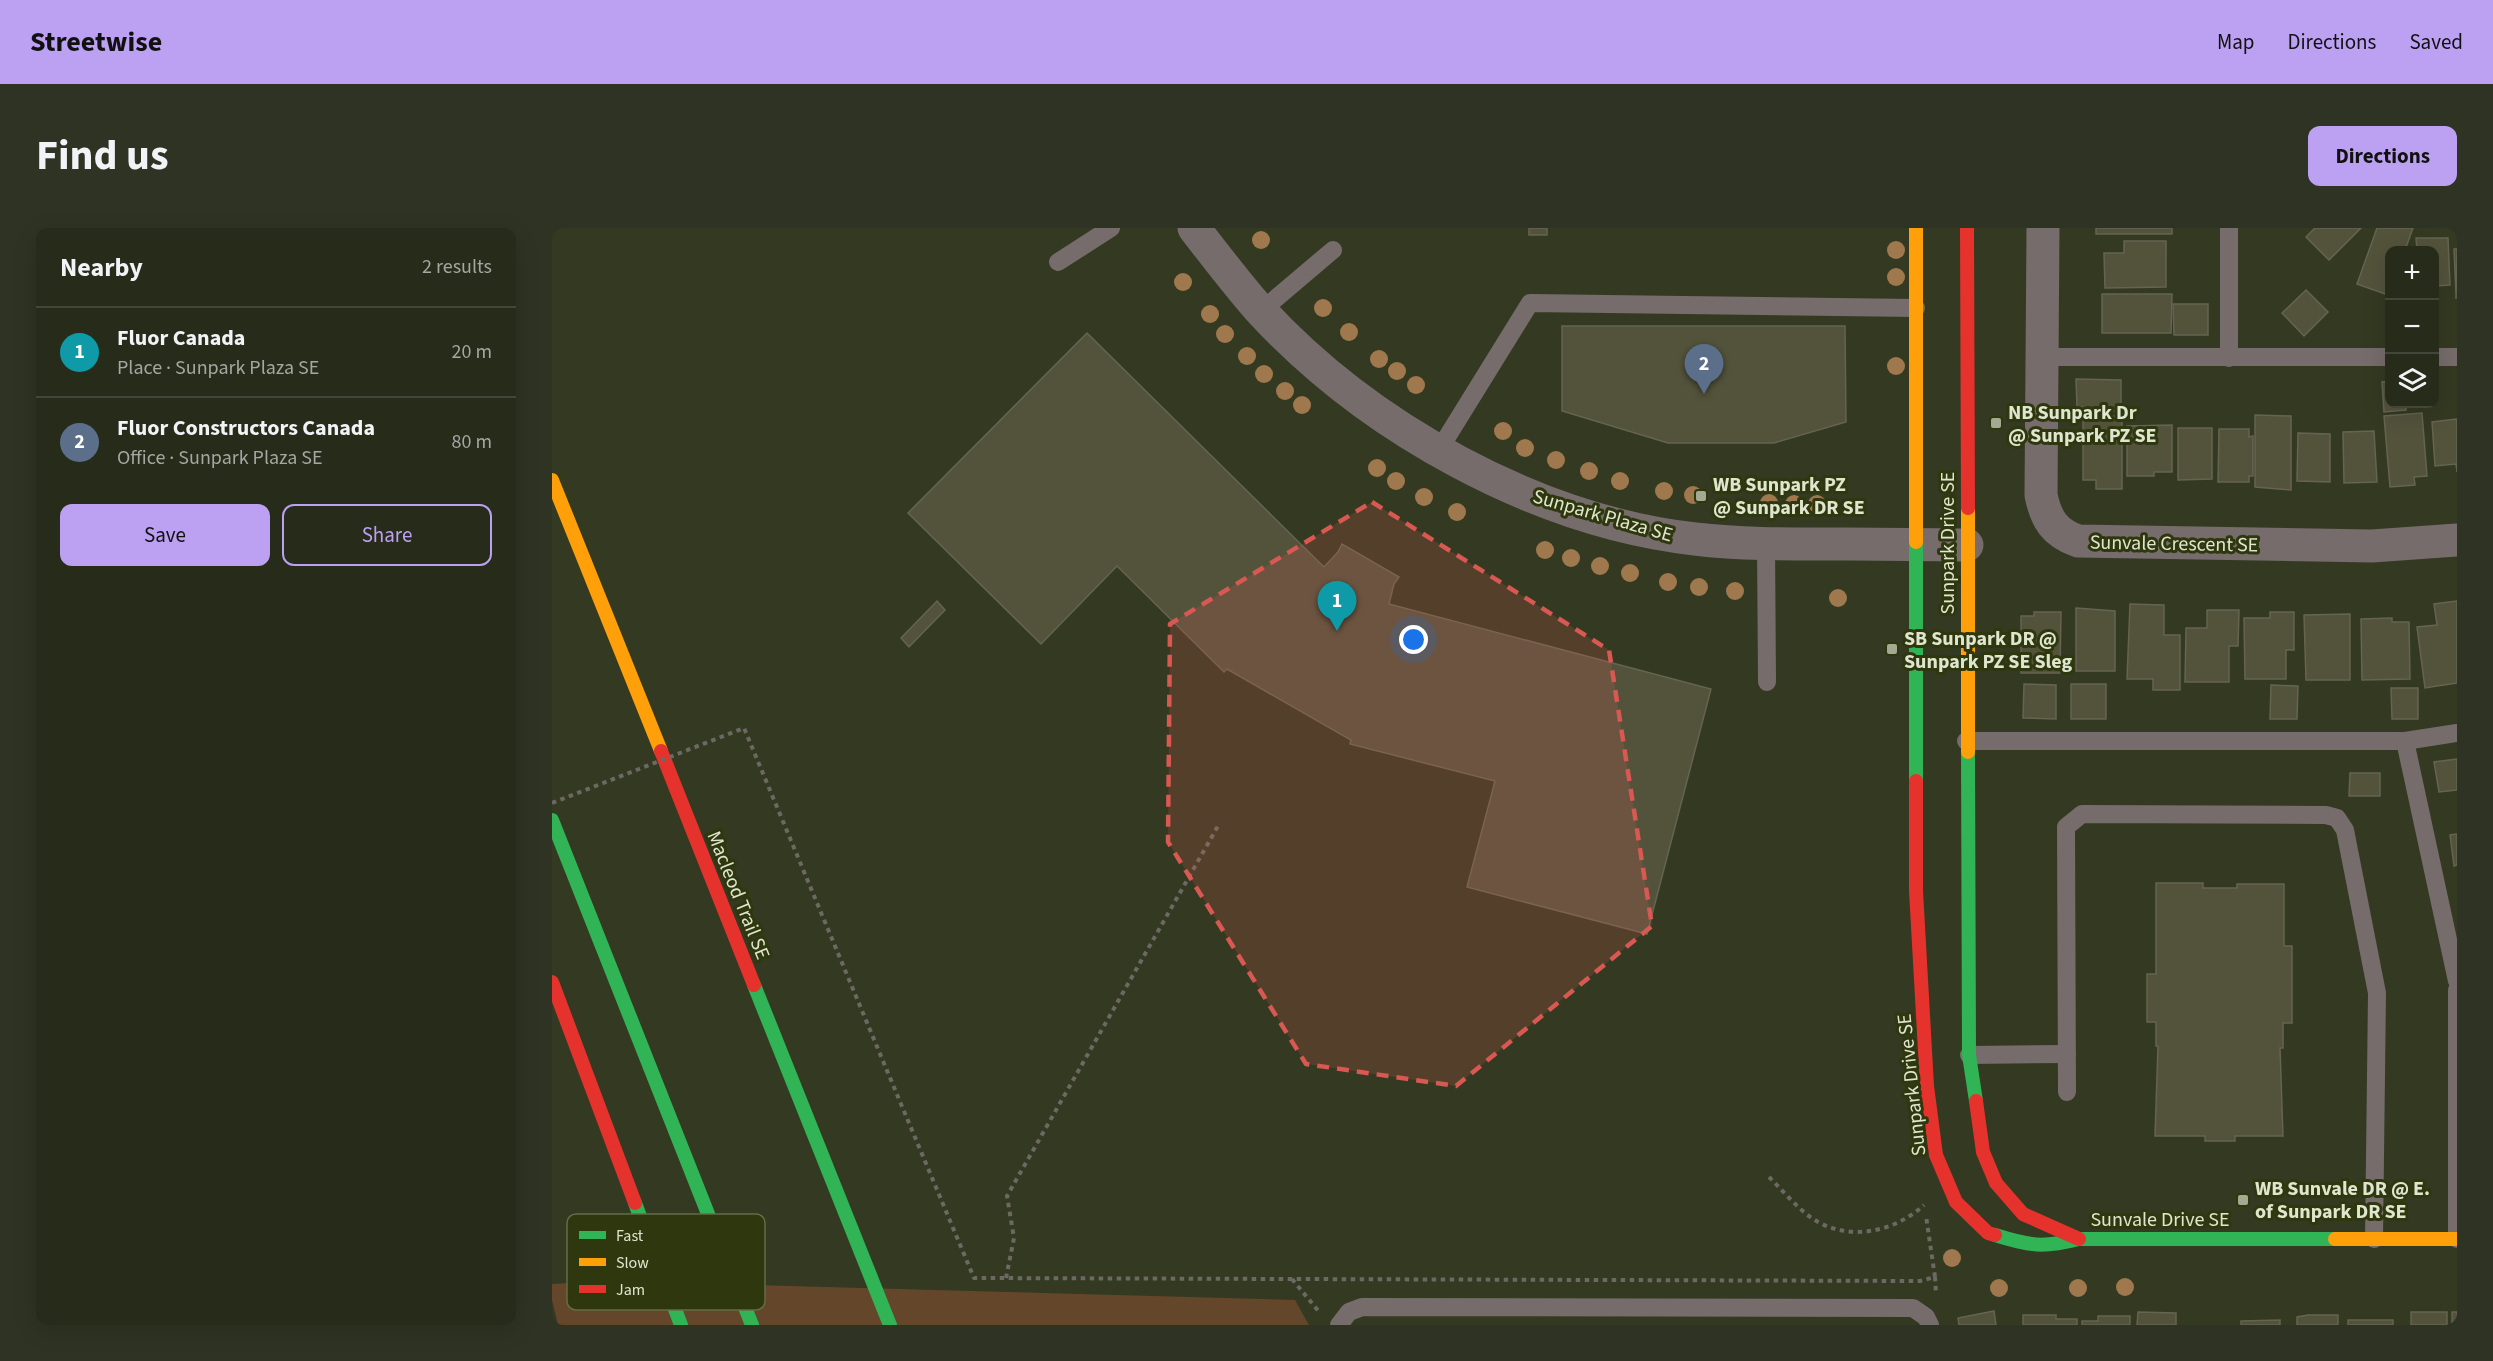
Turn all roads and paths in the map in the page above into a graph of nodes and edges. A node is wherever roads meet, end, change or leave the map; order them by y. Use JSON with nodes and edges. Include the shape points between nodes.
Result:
{"nodes":[{"id":1,"x":1111,"y":228,"type":"edge"},
{"id":2,"x":1194,"y":228,"type":"edge"},
{"id":3,"x":1916,"y":228,"type":"edge"},
{"id":4,"x":1967,"y":228,"type":"edge"},
{"id":5,"x":2043,"y":228,"type":"edge"},
{"id":6,"x":2229,"y":228,"type":"edge"},
{"id":7,"x":1333,"y":250,"type":"dead end"},
{"id":8,"x":1058,"y":262,"type":"dead end"},
{"id":9,"x":1916,"y":308,"type":"junction"},
{"id":10,"x":1261,"y":311,"type":"junction"},
{"id":11,"x":2042,"y":357,"type":"junction"},
{"id":12,"x":2385,"y":357,"type":"edge"},
{"id":13,"x":2439,"y":357,"type":"edge"},
{"id":14,"x":2457,"y":357,"type":"edge"},
{"id":15,"x":2229,"y":358,"type":"junction"},
{"id":16,"x":1439,"y":450,"type":"junction"},
{"id":17,"x":552,"y":480,"type":"edge"},
{"id":18,"x":2457,"y":540,"type":"edge"},
{"id":19,"x":1766,"y":544,"type":"junction"},
{"id":20,"x":1916,"y":545,"type":"junction"},
{"id":21,"x":1967,"y":545,"type":"junction"},
{"id":22,"x":1767,"y":682,"type":"dead end"},
{"id":23,"x":2457,"y":733,"type":"edge"},
{"id":24,"x":1966,"y":741,"type":"junction"},
{"id":25,"x":2405,"y":741,"type":"junction"},
{"id":26,"x":552,"y":803,"type":"edge"},
{"id":27,"x":552,"y":820,"type":"edge"},
{"id":28,"x":1218,"y":826,"type":"dead end"},
{"id":29,"x":2457,"y":981,"type":"edge"},
{"id":30,"x":552,"y":982,"type":"edge"},
{"id":31,"x":2457,"y":990,"type":"edge"},
{"id":32,"x":2067,"y":1054,"type":"junction"},
{"id":33,"x":1969,"y":1055,"type":"junction"},
{"id":34,"x":2067,"y":1092,"type":"dead end"},
{"id":35,"x":1769,"y":1177,"type":"dead end"},
{"id":36,"x":639,"y":1214,"type":"edge"},
{"id":37,"x":708,"y":1214,"type":"edge"},
{"id":38,"x":2079,"y":1239,"type":"junction"},
{"id":39,"x":2374,"y":1239,"type":"junction"},
{"id":40,"x":2457,"y":1239,"type":"edge"},
{"id":41,"x":1006,"y":1278,"type":"junction"},
{"id":42,"x":1291,"y":1279,"type":"junction"},
{"id":43,"x":675,"y":1310,"type":"edge"},
{"id":44,"x":746,"y":1310,"type":"edge"},
{"id":45,"x":1331,"y":1321,"type":"edge"},
{"id":46,"x":681,"y":1325,"type":"edge"},
{"id":47,"x":752,"y":1325,"type":"edge"},
{"id":48,"x":890,"y":1325,"type":"edge"},
{"id":49,"x":1930,"y":1325,"type":"edge"}],
"edges":[{"from":1,"to":8,"type":"lane"},
{"from":2,"to":10,"type":"street","name":"Sunpark Plaza SE"},
{"from":3,"to":9,"type":"main road","name":"Sunpark Drive SE"},
{"from":4,"to":21,"type":"main road","name":"Sunpark Drive SE"},
{"from":5,"to":11,"type":"street","name":"Sunvale Crescent SE"},
{"from":6,"to":15,"type":"lane"},
{"from":7,"to":10,"type":"lane"},
{"from":9,"to":16,"type":"lane","via":[[1530,303]]},
{"from":9,"to":20,"type":"main road","name":"Sunpark Drive SE"},
{"from":10,"to":16,"type":"street","name":"Sunpark Plaza SE","via":[[1342,386]]},
{"from":11,"to":15,"type":"lane"},
{"from":11,"to":18,"type":"street","name":"Sunvale Crescent SE","via":[[2041,495],[2051,525],[2065,536],[2078,541],[2372,546]]},
{"from":12,"to":15,"type":"lane"},
{"from":13,"to":14,"type":"lane"},
{"from":16,"to":19,"type":"street","name":"Sunpark Plaza SE","via":[[1529,495],[1576,512],[1693,539]]},
{"from":17,"to":48,"type":"main road","name":"Macleod Trail SE"},
{"from":19,"to":20,"type":"street","name":"Sunpark Plaza SE"},
{"from":19,"to":22,"type":"lane"},
{"from":20,"to":21,"type":"street","name":"Sunpark Plaza SE"},
{"from":20,"to":38,"type":"main road","name":"Sunpark Drive SE","via":[[1916,891],[1927,1086],[1936,1155],[1956,1202],[1988,1233],[2049,1247]]},
{"from":21,"to":24,"type":"main road","name":"Sunpark Drive SE"},
{"from":23,"to":25,"type":"lane"},
{"from":24,"to":25,"type":"lane"},
{"from":24,"to":33,"type":"main road","name":"Sunpark Drive SE"},
{"from":25,"to":29,"type":"lane"},
{"from":26,"to":41,"type":"path","bridge":true,"via":[[744,728],[974,1278]]},
{"from":27,"to":37,"type":"main road"},
{"from":28,"to":41,"type":"path","via":[[1007,1196],[1014,1238]]},
{"from":30,"to":36,"type":"main road"},
{"from":31,"to":40,"type":"lane"},
{"from":32,"to":33,"type":"lane"},
{"from":32,"to":34,"type":"lane"},
{"from":32,"to":39,"type":"lane","via":[[2066,827],[2082,814],[2337,818],[2345,830],[2377,993]]},
{"from":33,"to":38,"type":"main road","name":"Sunpark Drive SE","via":[[1983,1152],[1996,1183],[2023,1214]]},
{"from":35,"to":42,"type":"path","via":[[1807,1214],[1840,1232],[1877,1231],[1913,1215],[1924,1205],[1935,1277],[1920,1281]]},
{"from":38,"to":39,"type":"main road","name":"Sunvale Drive SE"},
{"from":39,"to":40,"type":"main road","name":"Sunvale Drive SE"},
{"from":41,"to":42,"type":"path"},
{"from":42,"to":45,"type":"path"},
{"from":43,"to":46,"type":"main road"},
{"from":44,"to":47,"type":"main road"},
{"from":45,"to":49,"type":"lane","via":[[1342,1319],[1356,1308],[1385,1306],[1913,1308]]}]}
